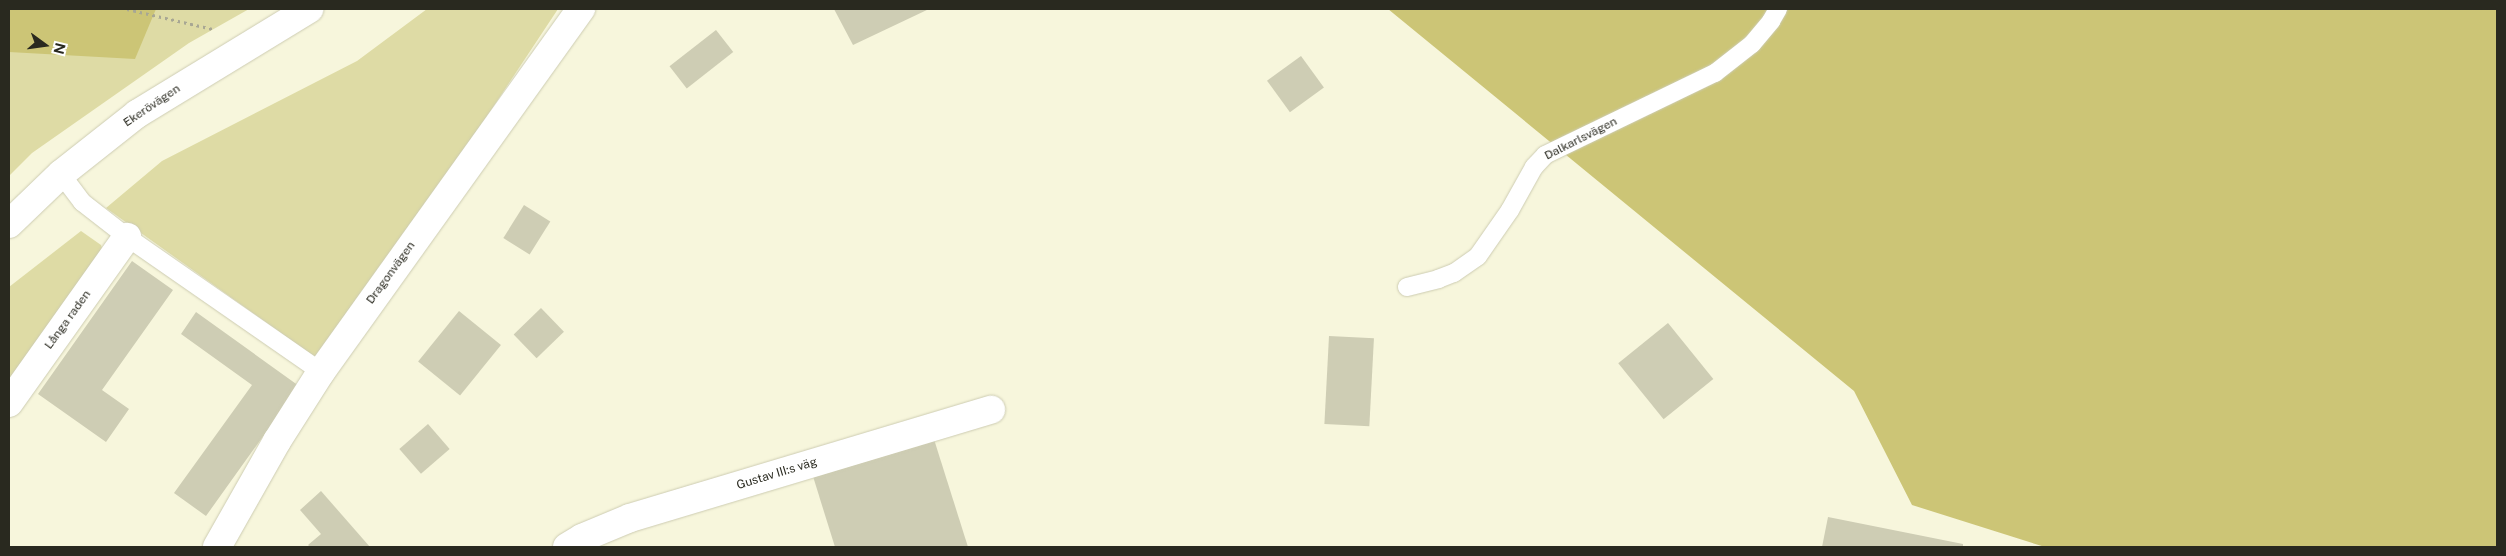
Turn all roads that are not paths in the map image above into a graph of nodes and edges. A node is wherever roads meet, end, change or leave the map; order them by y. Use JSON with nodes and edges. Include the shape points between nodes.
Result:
{"nodes":[{"id":1,"x":309,"y":9,"type":"edge"},
{"id":2,"x":582,"y":9,"type":"edge"},
{"id":3,"x":1778,"y":9,"type":"edge"},
{"id":4,"x":61,"y":174,"type":"junction"},
{"id":5,"x":9,"y":224,"type":"edge"},
{"id":6,"x":127,"y":238,"type":"junction"},
{"id":7,"x":1407,"y":287,"type":"dead end"},
{"id":8,"x":321,"y":372,"type":"junction"},
{"id":9,"x":9,"y":403,"type":"edge"},
{"id":10,"x":990,"y":410,"type":"dead end"},
{"id":11,"x":217,"y":547,"type":"edge"},
{"id":12,"x":567,"y":547,"type":"edge"}],
"edges":[{"from":1,"to":4,"type":"street","name":"Ekerövägen","via":[[137,114]]},
{"from":2,"to":8,"type":"street","name":"Dragonvägen"},
{"from":3,"to":7,"type":"lane","name":"Dalkarlsvägen","via":[[1752,44],[1715,73],[1546,155],[1534,168],[1506,217],[1478,256],[1454,273]]},
{"from":4,"to":5,"type":"street","name":"Ekerövägen"},
{"from":4,"to":6,"type":"lane","via":[[82,202]]},
{"from":6,"to":8,"type":"lane"},
{"from":6,"to":9,"type":"street","name":"Långa raden"},
{"from":8,"to":11,"type":"street","name":"Dragonvägen","via":[[277,441]]},
{"from":10,"to":12,"type":"street","name":"Gustav III:s väg","via":[[630,518]]}]}
